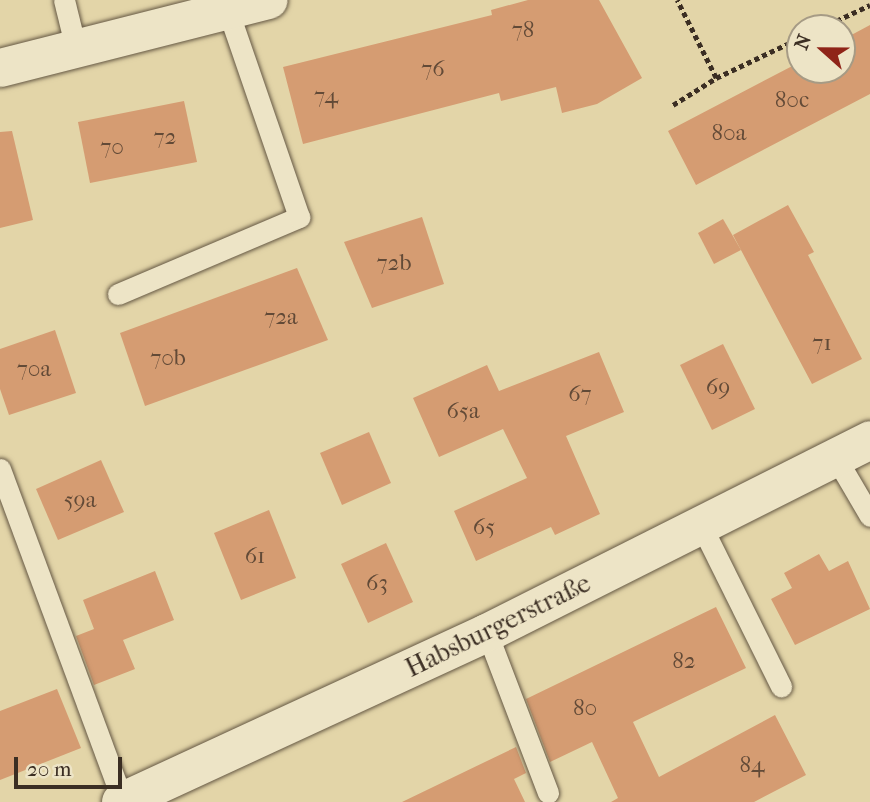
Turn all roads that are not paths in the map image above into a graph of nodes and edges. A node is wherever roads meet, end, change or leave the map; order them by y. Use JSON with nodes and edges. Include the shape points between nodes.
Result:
{"nodes":[{"id":1,"x":64,"y":0,"type":"edge"},
{"id":2,"x":269,"y":0,"type":"edge"},
{"id":3,"x":228,"y":11,"type":"junction"},
{"id":4,"x":76,"y":49,"type":"junction"},
{"id":5,"x":0,"y":68,"type":"edge"},
{"id":6,"x":118,"y":294,"type":"dead end"},
{"id":7,"x":870,"y":440,"type":"edge"},
{"id":8,"x":836,"y":458,"type":"junction"},
{"id":9,"x":0,"y":470,"type":"edge"},
{"id":10,"x":870,"y":516,"type":"edge"},
{"id":11,"x":702,"y":527,"type":"junction"},
{"id":12,"x":487,"y":633,"type":"junction"},
{"id":13,"x":781,"y":686,"type":"dead end"},
{"id":14,"x":548,"y":793,"type":"dead end"},
{"id":15,"x":122,"y":802,"type":"edge"}],
"edges":[{"from":1,"to":4,"type":"lane"},
{"from":2,"to":3,"type":"street"},
{"from":3,"to":4,"type":"street"},
{"from":3,"to":6,"type":"lane","via":[[299,217]]},
{"from":4,"to":5,"type":"street"},
{"from":7,"to":8,"type":"street","name":"Habsburgerstraße"},
{"from":8,"to":10,"type":"lane"},
{"from":8,"to":11,"type":"street","name":"Habsburgerstraße"},
{"from":9,"to":15,"type":"lane"},
{"from":11,"to":12,"type":"street","name":"Habsburgerstraße"},
{"from":11,"to":13,"type":"lane"},
{"from":12,"to":14,"type":"lane"},
{"from":12,"to":15,"type":"street","name":"Habsburgerstraße"}]}
